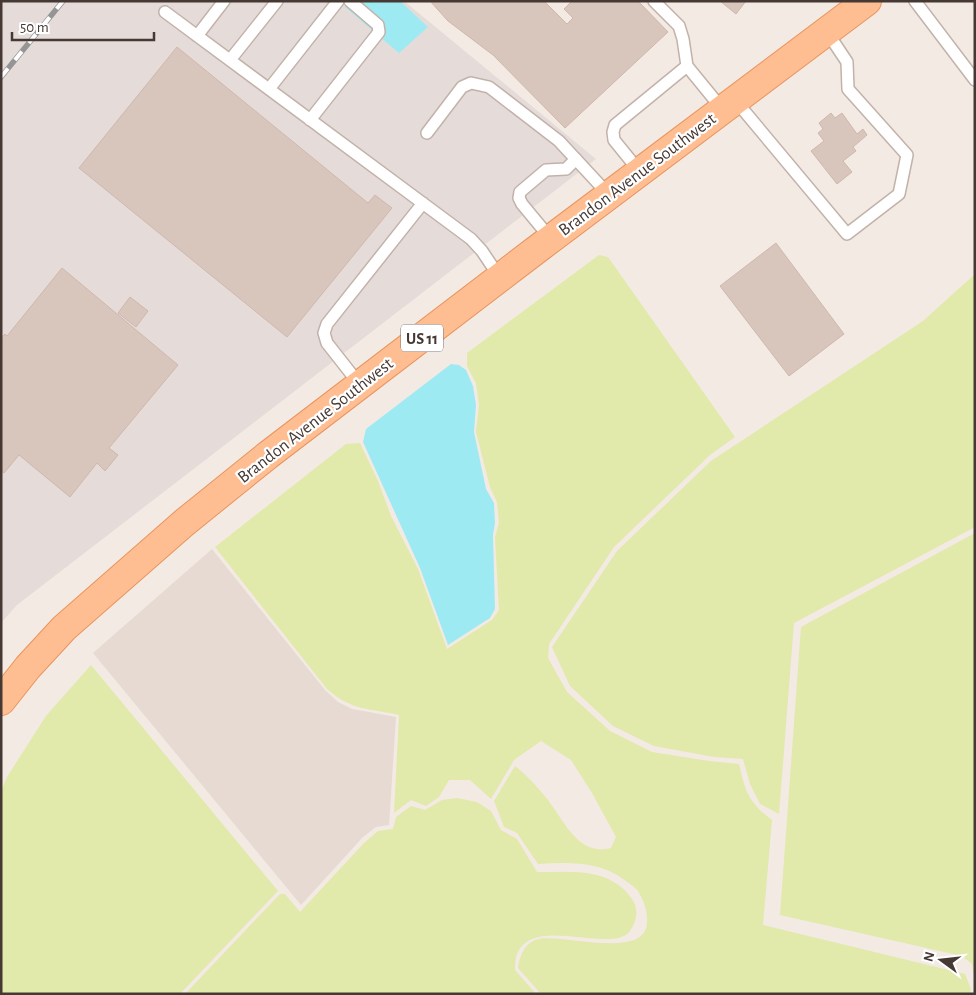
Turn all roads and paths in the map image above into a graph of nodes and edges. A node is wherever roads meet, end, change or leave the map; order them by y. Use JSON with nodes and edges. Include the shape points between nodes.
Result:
{"nodes":[{"id":1,"x":224,"y":1,"type":"edge"},
{"id":2,"x":277,"y":1,"type":"edge"},
{"id":3,"x":338,"y":1,"type":"edge"},
{"id":4,"x":350,"y":1,"type":"edge"},
{"id":5,"x":654,"y":1,"type":"edge"},
{"id":6,"x":867,"y":1,"type":"edge"},
{"id":7,"x":915,"y":1,"type":"edge"},
{"id":8,"x":166,"y":12,"type":"dead end"},
{"id":9,"x":827,"y":32,"type":"junction"},
{"id":10,"x":197,"y":36,"type":"junction"},
{"id":11,"x":230,"y":60,"type":"junction"},
{"id":12,"x":687,"y":66,"type":"junction"},
{"id":13,"x":975,"y":80,"type":"edge"},
{"id":14,"x":269,"y":89,"type":"junction"},
{"id":15,"x":729,"y":105,"type":"junction"},
{"id":16,"x":310,"y":120,"type":"junction"},
{"id":17,"x":427,"y":133,"type":"dead end"},
{"id":18,"x":576,"y":160,"type":"junction"},
{"id":19,"x":640,"y":172,"type":"junction"},
{"id":20,"x":609,"y":195,"type":"junction"},
{"id":21,"x":423,"y":204,"type":"junction"},
{"id":22,"x":551,"y":239,"type":"junction"},
{"id":23,"x":500,"y":278,"type":"junction"},
{"id":24,"x":360,"y":385,"type":"junction"},
{"id":25,"x":1,"y":701,"type":"edge"}],
"edges":[{"from":1,"to":10,"type":"lane"},
{"from":2,"to":11,"type":"lane"},
{"from":3,"to":14,"type":"lane"},
{"from":4,"to":16,"type":"lane","via":[[378,25],[380,32]]},
{"from":5,"to":12,"type":"lane","via":[[679,26]]},
{"from":6,"to":9,"type":"main road","name":"Brandon Avenue Southwest","number":"US 11"},
{"from":7,"to":13,"type":"lane"},
{"from":8,"to":10,"type":"lane"},
{"from":9,"to":15,"type":"main road","name":"Brandon Avenue Southwest","number":"US 11"},
{"from":9,"to":15,"type":"lane","via":[[847,62],[848,89],[907,155],[899,194],[847,234]]},
{"from":10,"to":11,"type":"lane"},
{"from":11,"to":14,"type":"lane"},
{"from":12,"to":15,"type":"lane"},
{"from":12,"to":19,"type":"lane","via":[[615,125],[614,140]]},
{"from":14,"to":16,"type":"lane"},
{"from":15,"to":19,"type":"main road","name":"Brandon Avenue Southwest","number":"US 11"},
{"from":16,"to":21,"type":"lane"},
{"from":17,"to":18,"type":"lane","via":[[462,87],[471,84],[490,87],[559,141]]},
{"from":18,"to":20,"type":"lane"},
{"from":18,"to":22,"type":"lane","via":[[566,168],[546,170],[520,192],[522,204]]},
{"from":19,"to":20,"type":"main road","name":"Brandon Avenue Southwest","number":"US 11"},
{"from":20,"to":22,"type":"main road","name":"Brandon Avenue Southwest","number":"US 11"},
{"from":21,"to":23,"type":"lane","via":[[471,240]]},
{"from":21,"to":24,"type":"lane","via":[[327,324],[324,333],[327,343]]},
{"from":22,"to":23,"type":"main road","name":"Brandon Avenue Southwest","number":"US 11"},
{"from":23,"to":24,"type":"main road","name":"Brandon Avenue Southwest","number":"US 11"},
{"from":24,"to":25,"type":"main road","name":"Brandon Avenue Southwest","number":"US 11","via":[[268,455],[125,573],[64,628]]}]}
